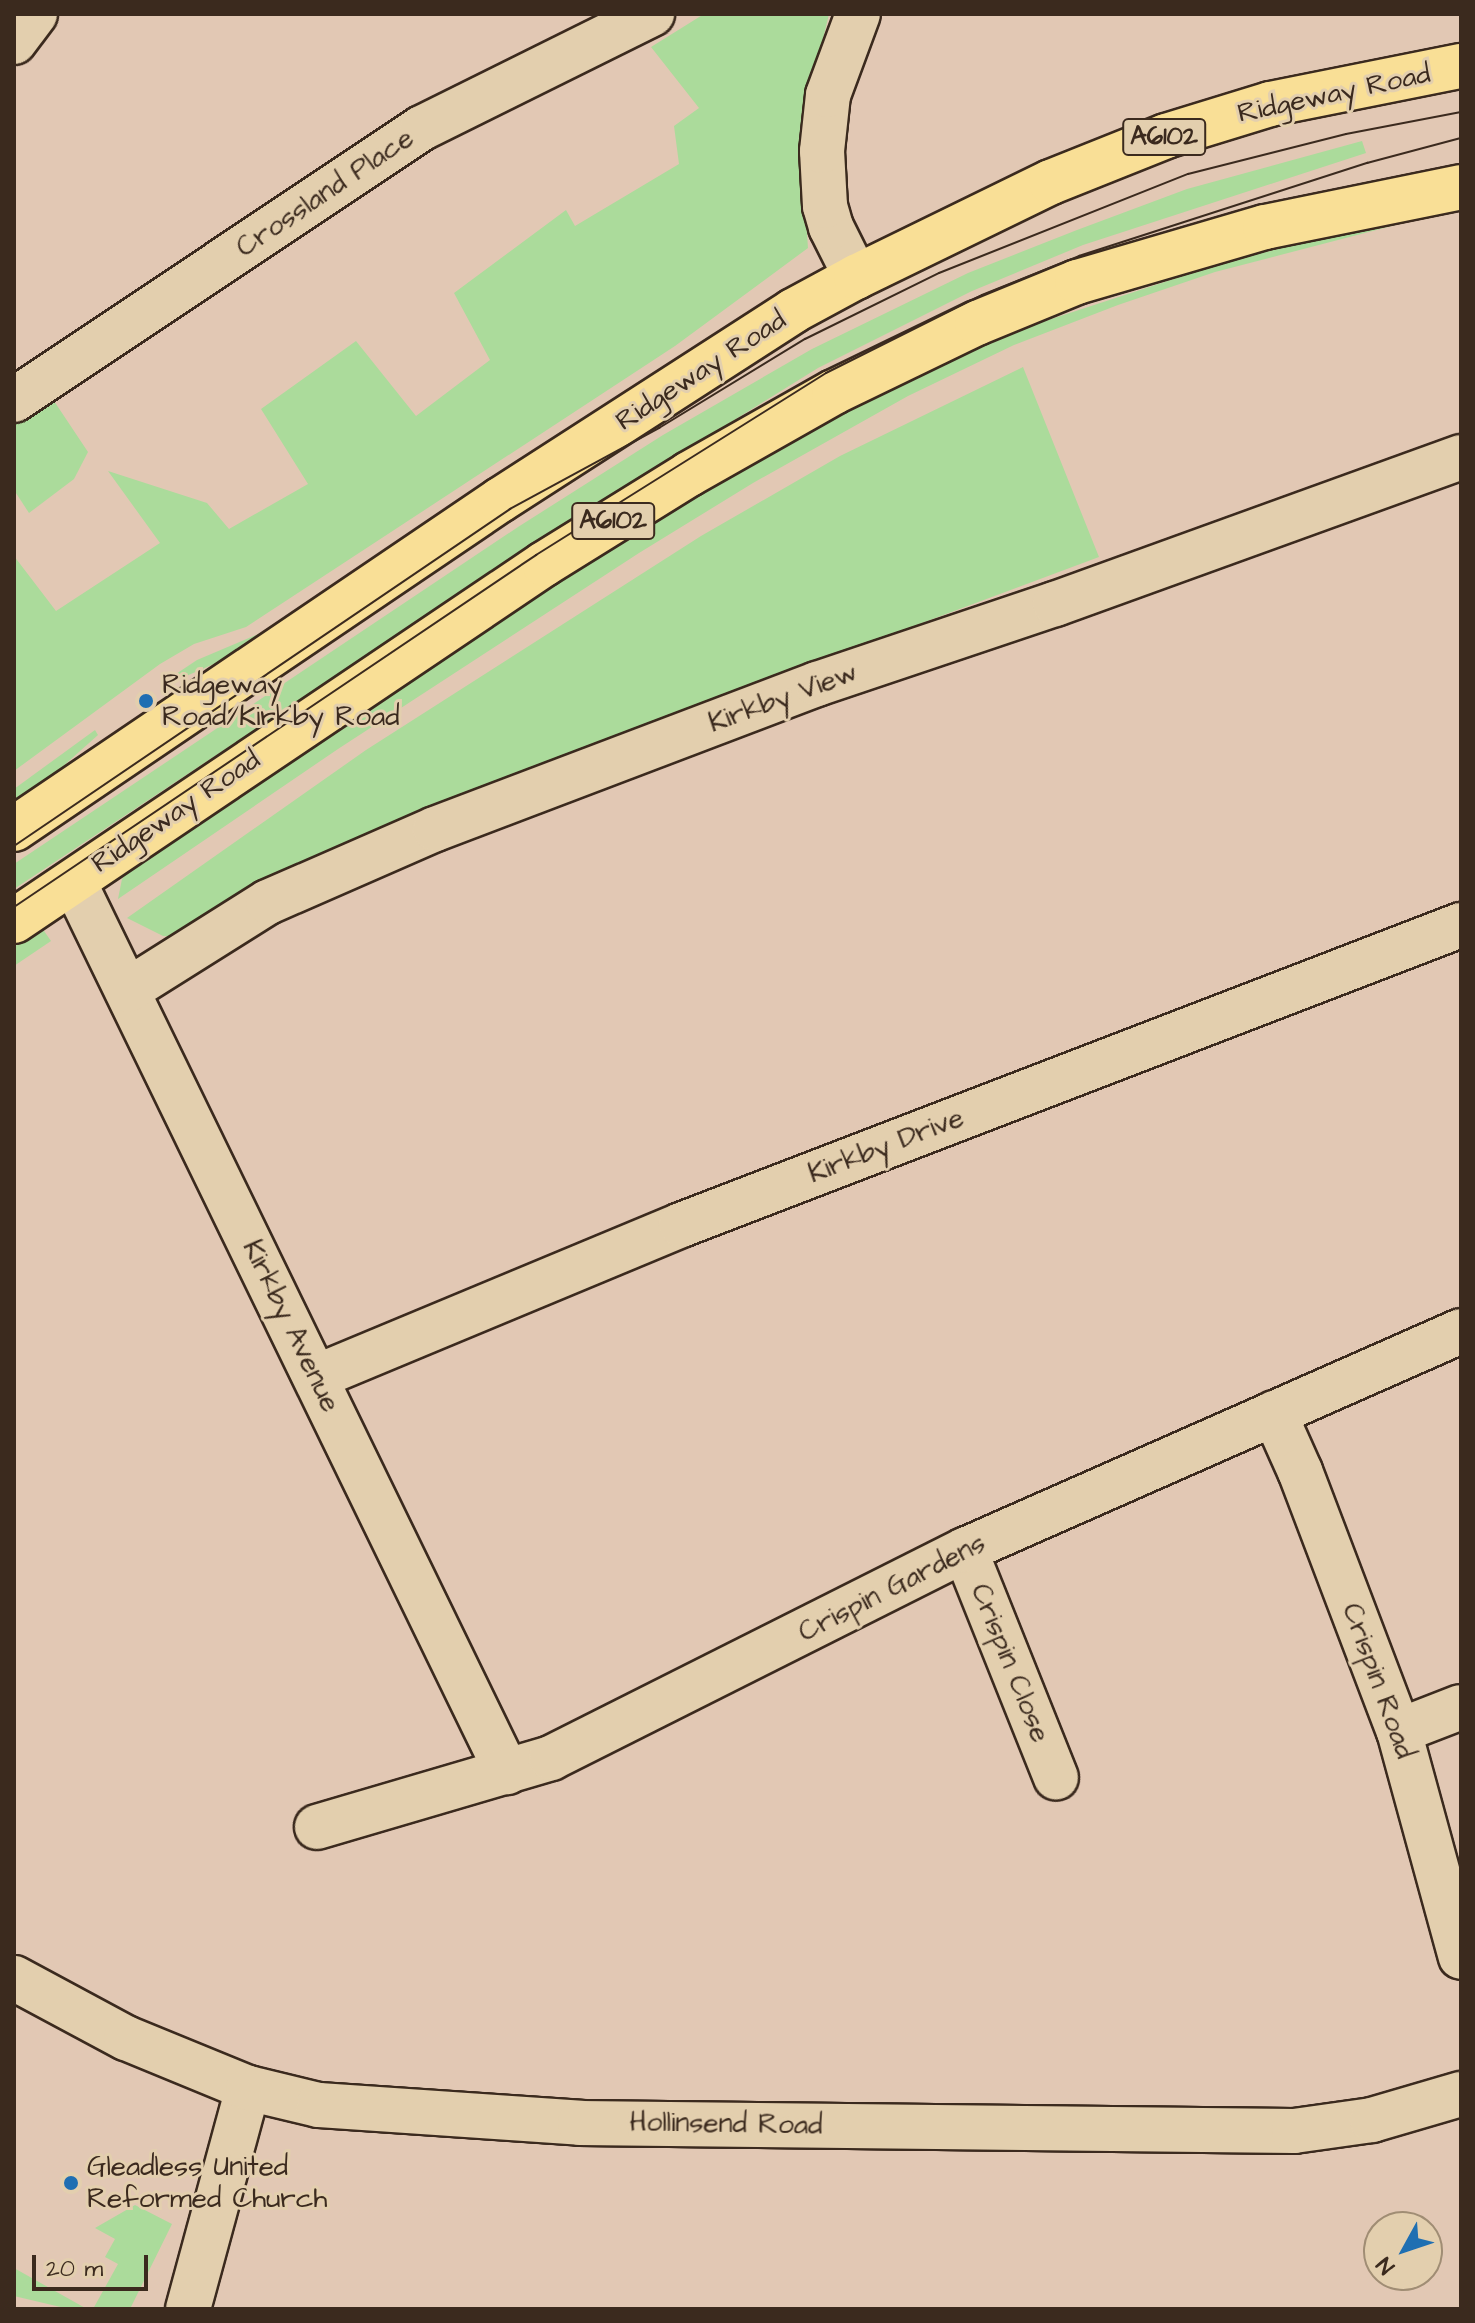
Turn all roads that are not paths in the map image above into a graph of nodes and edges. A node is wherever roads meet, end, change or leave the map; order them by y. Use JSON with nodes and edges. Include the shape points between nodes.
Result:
{"nodes":[{"id":1,"x":35,"y":14,"type":"edge"},
{"id":2,"x":652,"y":14,"type":"edge"},
{"id":3,"x":858,"y":14,"type":"edge"},
{"id":4,"x":14,"y":42,"type":"edge"},
{"id":5,"x":1461,"y":66,"type":"edge"},
{"id":6,"x":1461,"y":187,"type":"edge"},
{"id":7,"x":856,"y":277,"type":"junction"},
{"id":8,"x":14,"y":400,"type":"edge"},
{"id":9,"x":1461,"y":457,"type":"edge"},
{"id":10,"x":14,"y":829,"type":"edge"},
{"id":11,"x":74,"y":882,"type":"junction"},
{"id":12,"x":14,"y":921,"type":"edge"},
{"id":13,"x":1461,"y":925,"type":"edge"},
{"id":14,"x":128,"y":990,"type":"junction"},
{"id":15,"x":1461,"y":1331,"type":"edge"},
{"id":16,"x":316,"y":1377,"type":"junction"},
{"id":17,"x":1274,"y":1413,"type":"junction"},
{"id":18,"x":965,"y":1550,"type":"junction"},
{"id":19,"x":1461,"y":1707,"type":"edge"},
{"id":20,"x":1399,"y":1731,"type":"junction"},
{"id":21,"x":507,"y":1772,"type":"junction"},
{"id":22,"x":1056,"y":1777,"type":"dead end"},
{"id":23,"x":317,"y":1827,"type":"dead end"},
{"id":24,"x":1461,"y":1957,"type":"edge"},
{"id":25,"x":14,"y":1978,"type":"edge"},
{"id":26,"x":248,"y":2088,"type":"junction"},
{"id":27,"x":1461,"y":2094,"type":"edge"},
{"id":28,"x":188,"y":2309,"type":"edge"}],
"edges":[{"from":1,"to":4,"type":"street"},
{"from":2,"to":8,"type":"street","name":"Crossland Place","via":[[422,128]]},
{"from":3,"to":7,"type":"street","via":[[828,95],[822,151],[825,206]]},
{"from":5,"to":7,"type":"highway","name":"Ridgeway Road","number":"A6102","via":[[1270,104],[1166,136],[1051,182]]},
{"from":6,"to":11,"type":"highway","name":"Ridgeway Road","number":"A6102","via":[[1265,227],[1077,282],[834,392],[544,564]]},
{"from":7,"to":10,"type":"highway","name":"Ridgeway Road","number":"A6102","via":[[793,311],[500,500]]},
{"from":9,"to":14,"type":"street","name":"Kirkby View","via":[[817,684],[435,829],[268,902]]},
{"from":11,"to":12,"type":"highway","name":"Ridgeway Road","number":"A6102"},
{"from":11,"to":14,"type":"street","name":"Kirkby Avenue"},
{"from":13,"to":16,"type":"street","name":"Kirkby Drive","via":[[681,1225]]},
{"from":14,"to":16,"type":"street","name":"Kirkby Avenue"},
{"from":15,"to":17,"type":"street","name":"Crispin Gardens"},
{"from":16,"to":21,"type":"street","name":"Kirkby Avenue"},
{"from":17,"to":18,"type":"street","name":"Crispin Gardens"},
{"from":17,"to":20,"type":"street","name":"Crispin Road"},
{"from":18,"to":21,"type":"street","name":"Crispin Gardens","via":[[591,1741]]},
{"from":18,"to":22,"type":"street","name":"Crispin Close"},
{"from":19,"to":20,"type":"street"},
{"from":20,"to":24,"type":"street","name":"Crispin Road"},
{"from":21,"to":23,"type":"street","name":"Crispin Gardens"},
{"from":25,"to":26,"type":"street","name":"Hollinsend Road","via":[[126,2038]]},
{"from":26,"to":27,"type":"street","name":"Hollinsend Road","via":[[319,2105],[580,2123],[1294,2131],[1372,2120]]},
{"from":26,"to":28,"type":"street"}]}
